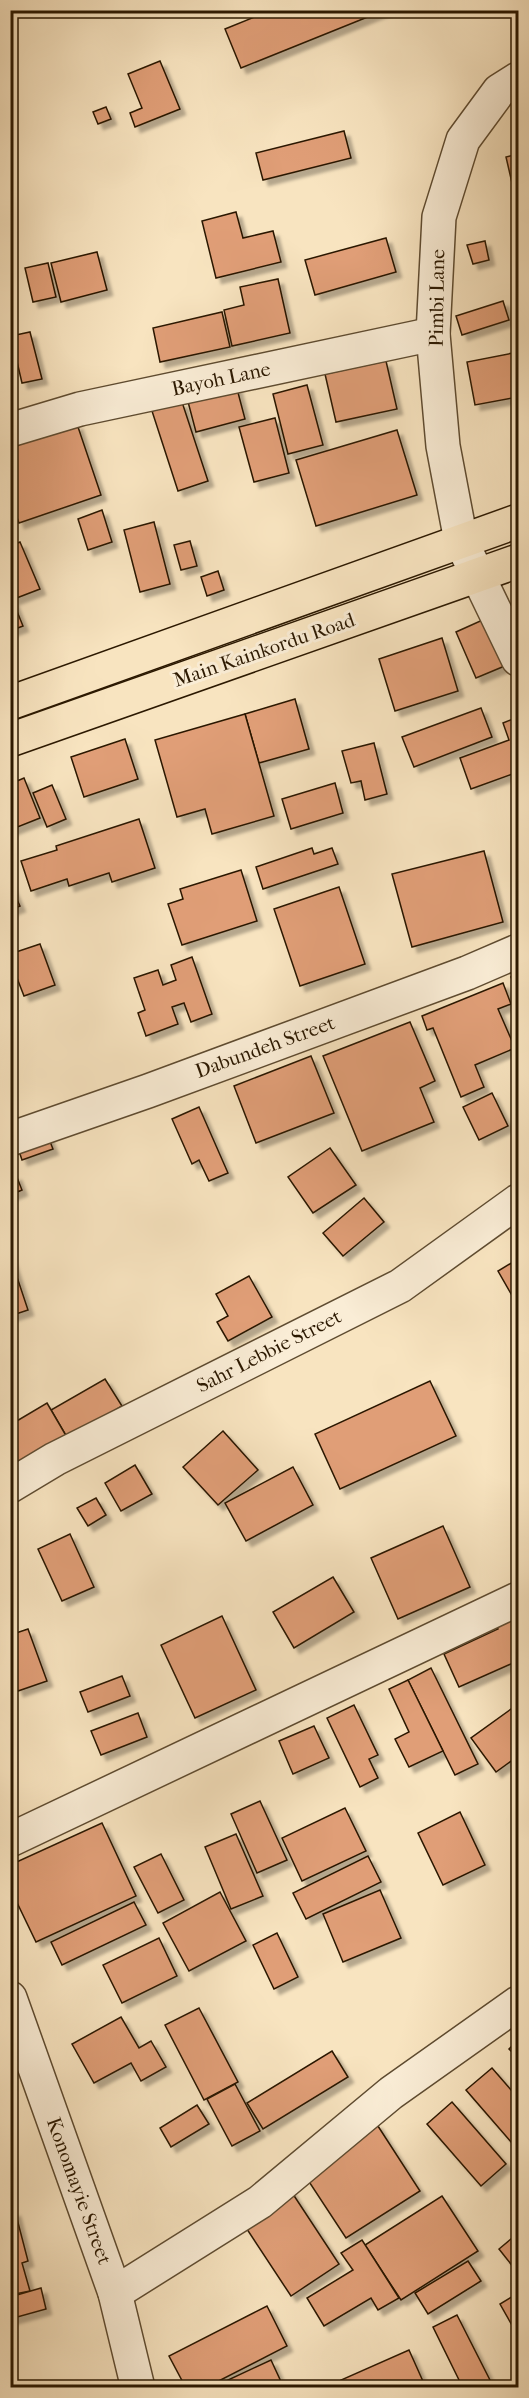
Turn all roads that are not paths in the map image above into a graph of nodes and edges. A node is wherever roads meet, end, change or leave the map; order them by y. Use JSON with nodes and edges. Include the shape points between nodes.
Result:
{"nodes":[{"id":1,"x":519,"y":79,"type":"edge"},
{"id":2,"x":433,"y":334,"type":"junction"},
{"id":3,"x":10,"y":430,"type":"edge"},
{"id":4,"x":519,"y":521,"type":"edge"},
{"id":5,"x":461,"y":541,"type":"junction"},
{"id":6,"x":519,"y":561,"type":"edge"},
{"id":7,"x":478,"y":575,"type":"junction"},
{"id":8,"x":519,"y":659,"type":"edge"},
{"id":9,"x":10,"y":703,"type":"edge"},
{"id":10,"x":10,"y":740,"type":"edge"},
{"id":11,"x":519,"y":951,"type":"edge"},
{"id":12,"x":10,"y":1139,"type":"edge"},
{"id":13,"x":519,"y":1201,"type":"edge"},
{"id":14,"x":10,"y":1486,"type":"edge"},
{"id":15,"x":519,"y":1599,"type":"edge"},
{"id":16,"x":10,"y":1840,"type":"edge"},
{"id":17,"x":10,"y":1998,"type":"edge"},
{"id":18,"x":519,"y":2003,"type":"edge"},
{"id":19,"x":115,"y":2293,"type":"junction"},
{"id":20,"x":138,"y":2388,"type":"edge"}],
"edges":[{"from":1,"to":2,"type":"street","name":"Pimbi Lane","via":[[500,91],[463,140],[439,217]]},
{"from":2,"to":3,"type":"street","name":"Bayoh Lane","via":[[80,409]]},
{"from":2,"to":5,"type":"street","name":"Pimbi Lane","via":[[443,446]]},
{"from":4,"to":5,"type":"main road"},
{"from":5,"to":7,"type":"street","name":"Pimbi Lane"},
{"from":5,"to":9,"type":"main road"},
{"from":6,"to":7,"type":"main road","name":"Main Kainkordu Road"},
{"from":7,"to":8,"type":"street","name":"Pimbi Lane"},
{"from":7,"to":10,"type":"main road","name":"Main Kainkordu Road"},
{"from":11,"to":12,"type":"street","name":"Dabundeh Street"},
{"from":13,"to":14,"type":"street","name":"Sahr Lebbie Street","via":[[400,1286]]},
{"from":15,"to":16,"type":"street"},
{"from":17,"to":19,"type":"street","name":"Konomayie Street"},
{"from":18,"to":19,"type":"street","via":[[392,2093],[260,2202]]},
{"from":19,"to":20,"type":"street","name":"Konomayie Street"}]}
